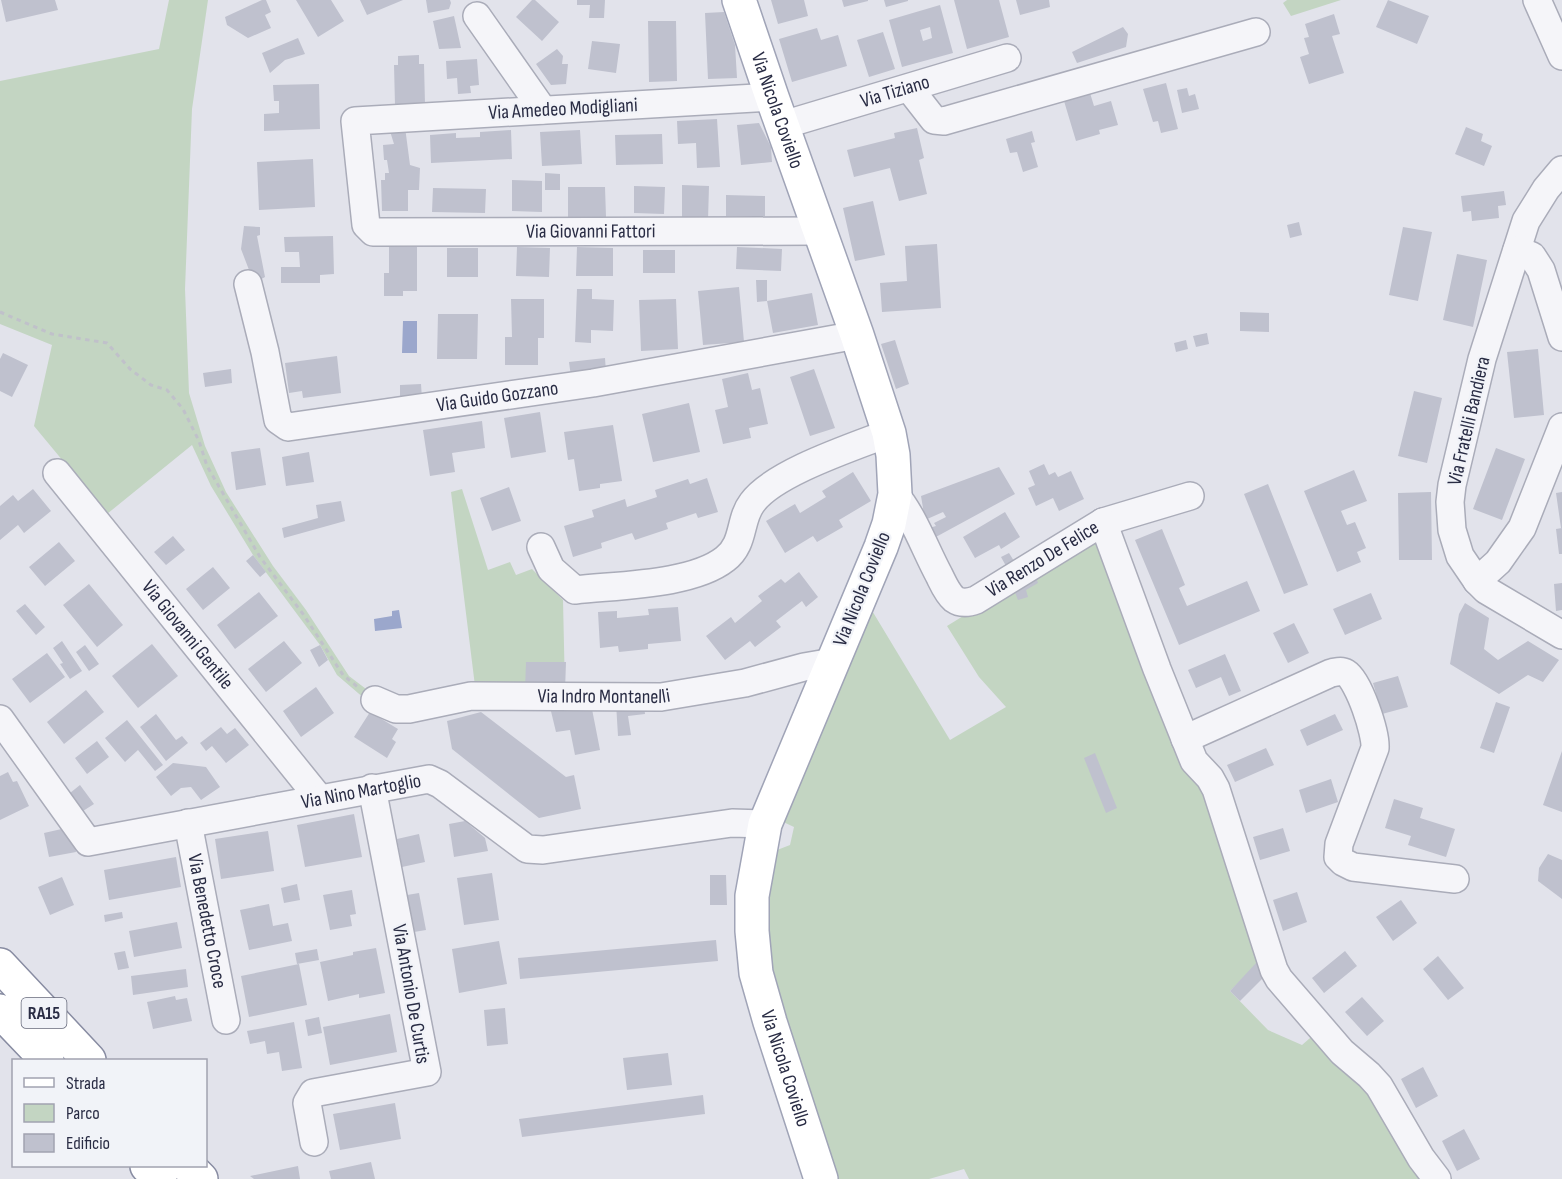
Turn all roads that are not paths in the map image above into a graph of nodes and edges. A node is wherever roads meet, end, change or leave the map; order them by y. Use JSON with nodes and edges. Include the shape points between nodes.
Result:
{"nodes":[{"id":1,"x":739,"y":0,"type":"edge"},
{"id":2,"x":1537,"y":0,"type":"edge"},
{"id":3,"x":477,"y":16,"type":"dead end"},
{"id":4,"x":1256,"y":32,"type":"dead end"},
{"id":5,"x":1562,"y":56,"type":"edge"},
{"id":6,"x":1007,"y":58,"type":"dead end"},
{"id":7,"x":909,"y":88,"type":"junction"},
{"id":8,"x":543,"y":110,"type":"junction"},
{"id":9,"x":777,"y":111,"type":"junction"},
{"id":10,"x":1562,"y":170,"type":"edge"},
{"id":11,"x":366,"y":225,"type":"joint"},
{"id":12,"x":819,"y":231,"type":"junction"},
{"id":13,"x":1517,"y":250,"type":"junction"},
{"id":14,"x":248,"y":284,"type":"dead end"},
{"id":15,"x":857,"y":335,"type":"junction"},
{"id":16,"x":1562,"y":337,"type":"edge"},
{"id":17,"x":1562,"y":427,"type":"edge"},
{"id":18,"x":889,"y":433,"type":"junction"},
{"id":19,"x":57,"y":472,"type":"dead end"},
{"id":20,"x":895,"y":494,"type":"junction"},
{"id":21,"x":1190,"y":496,"type":"dead end"},
{"id":22,"x":1103,"y":522,"type":"junction"},
{"id":23,"x":541,"y":547,"type":"dead end"},
{"id":24,"x":881,"y":547,"type":"junction"},
{"id":25,"x":924,"y":547,"type":"junction"},
{"id":26,"x":1477,"y":581,"type":"junction"},
{"id":27,"x":1562,"y":635,"type":"edge"},
{"id":28,"x":833,"y":662,"type":"junction"},
{"id":29,"x":375,"y":700,"type":"road end"},
{"id":30,"x":0,"y":719,"type":"edge"},
{"id":31,"x":1185,"y":739,"type":"junction"},
{"id":32,"x":372,"y":788,"type":"junction"},
{"id":33,"x":319,"y":798,"type":"junction"},
{"id":34,"x":188,"y":823,"type":"junction"},
{"id":35,"x":765,"y":824,"type":"junction"},
{"id":36,"x":1455,"y":879,"type":"dead end"},
{"id":37,"x":0,"y":965,"type":"edge"},
{"id":38,"x":0,"y":1011,"type":"edge"},
{"id":39,"x":226,"y":1020,"type":"dead end"},
{"id":40,"x":46,"y":1059,"type":"edge"},
{"id":41,"x":88,"y":1059,"type":"edge"},
{"id":42,"x":314,"y":1142,"type":"dead end"},
{"id":43,"x":148,"y":1167,"type":"edge"},
{"id":44,"x":189,"y":1167,"type":"edge"},
{"id":45,"x":160,"y":1179,"type":"edge"},
{"id":46,"x":201,"y":1179,"type":"edge"},
{"id":47,"x":821,"y":1179,"type":"edge"},
{"id":48,"x":1437,"y":1179,"type":"edge"}],
"edges":[{"from":1,"to":9,"type":"main road","name":"Via Nicola Coviello"},
{"from":2,"to":5,"type":"street"},
{"from":3,"to":8,"type":"street"},
{"from":4,"to":7,"type":"street","via":[[944,121],[934,120]]},
{"from":6,"to":7,"type":"street","name":"Via Tiziano"},
{"from":7,"to":9,"type":"street","name":"Via Tiziano"},
{"from":8,"to":9,"type":"street","name":"Via Amedeo Modigliani"},
{"from":8,"to":11,"type":"street","name":"Via Amedeo Modigliani","via":[[355,121]]},
{"from":9,"to":12,"type":"main road","name":"Via Nicola Coviello"},
{"from":10,"to":13,"type":"street","name":"Via Fratelli Bandiera","via":[[1536,203]]},
{"from":11,"to":12,"type":"street","name":"Via Giovanni Fattori","via":[[373,232]]},
{"from":12,"to":15,"type":"main road","name":"Via Nicola Coviello"},
{"from":13,"to":16,"type":"street","via":[[1532,256],[1541,270]]},
{"from":13,"to":26,"type":"street","name":"Via Fratelli Bandiera","via":[[1482,359],[1450,502],[1452,530],[1461,556]]},
{"from":14,"to":15,"type":"street","name":"Via Guido Gozzano","via":[[278,420],[288,427],[592,383]]},
{"from":15,"to":18,"type":"main road","name":"Via Nicola Coviello"},
{"from":17,"to":26,"type":"street","via":[[1522,528],[1498,562]]},
{"from":18,"to":20,"type":"main road","name":"Via Nicola Coviello"},
{"from":18,"to":23,"type":"street","via":[[778,479],[751,503],[737,546],[726,559],[686,578],[575,590],[551,569]]},
{"from":19,"to":33,"type":"street","name":"Via Giovanni Gentile"},
{"from":20,"to":24,"type":"main road","name":"Via Nicola Coviello"},
{"from":20,"to":25,"type":"street"},
{"from":21,"to":22,"type":"street","name":"Via Renzo De Felice"},
{"from":22,"to":25,"type":"street","name":"Via Renzo De Felice","via":[[966,603],[949,594]]},
{"from":22,"to":31,"type":"street"},
{"from":24,"to":25,"type":"street","via":[[911,543]]},
{"from":24,"to":28,"type":"main road","name":"Via Nicola Coviello"},
{"from":26,"to":27,"type":"street","name":"Via Fratelli Bandiera"},
{"from":28,"to":29,"type":"street","name":"Via Indro Montanelli","via":[[745,683],[661,697],[471,696],[409,709],[396,709]]},
{"from":28,"to":35,"type":"main road","name":"Via Nicola Coviello"},
{"from":30,"to":34,"type":"street","name":"Via Nino Martoglio","via":[[88,842]]},
{"from":31,"to":36,"type":"street","via":[[1331,673],[1348,674],[1375,736],[1375,748],[1339,844],[1338,857],[1353,867]]},
{"from":31,"to":48,"type":"street","via":[[1194,761],[1216,789],[1269,960],[1279,980],[1342,1052],[1369,1074]]},
{"from":32,"to":33,"type":"street","name":"Via Nino Martoglio"},
{"from":32,"to":35,"type":"street","name":"Via Nino Martoglio","via":[[429,778],[528,849],[732,823]]},
{"from":32,"to":42,"type":"street","name":"Via Antonio De Curtis","via":[[427,1072],[313,1093],[307,1103]]},
{"from":33,"to":34,"type":"street","name":"Via Nino Martoglio"},
{"from":34,"to":39,"type":"street","name":"Via Benedetto Croce"},
{"from":35,"to":47,"type":"main road","name":"Via Nicola Coviello","via":[[752,896],[756,973]]},
{"from":37,"to":41,"type":"main road","number":"RA15"},
{"from":38,"to":40,"type":"main road","number":"RA15"},
{"from":43,"to":45,"type":"main road"},
{"from":44,"to":46,"type":"main road"}]}
